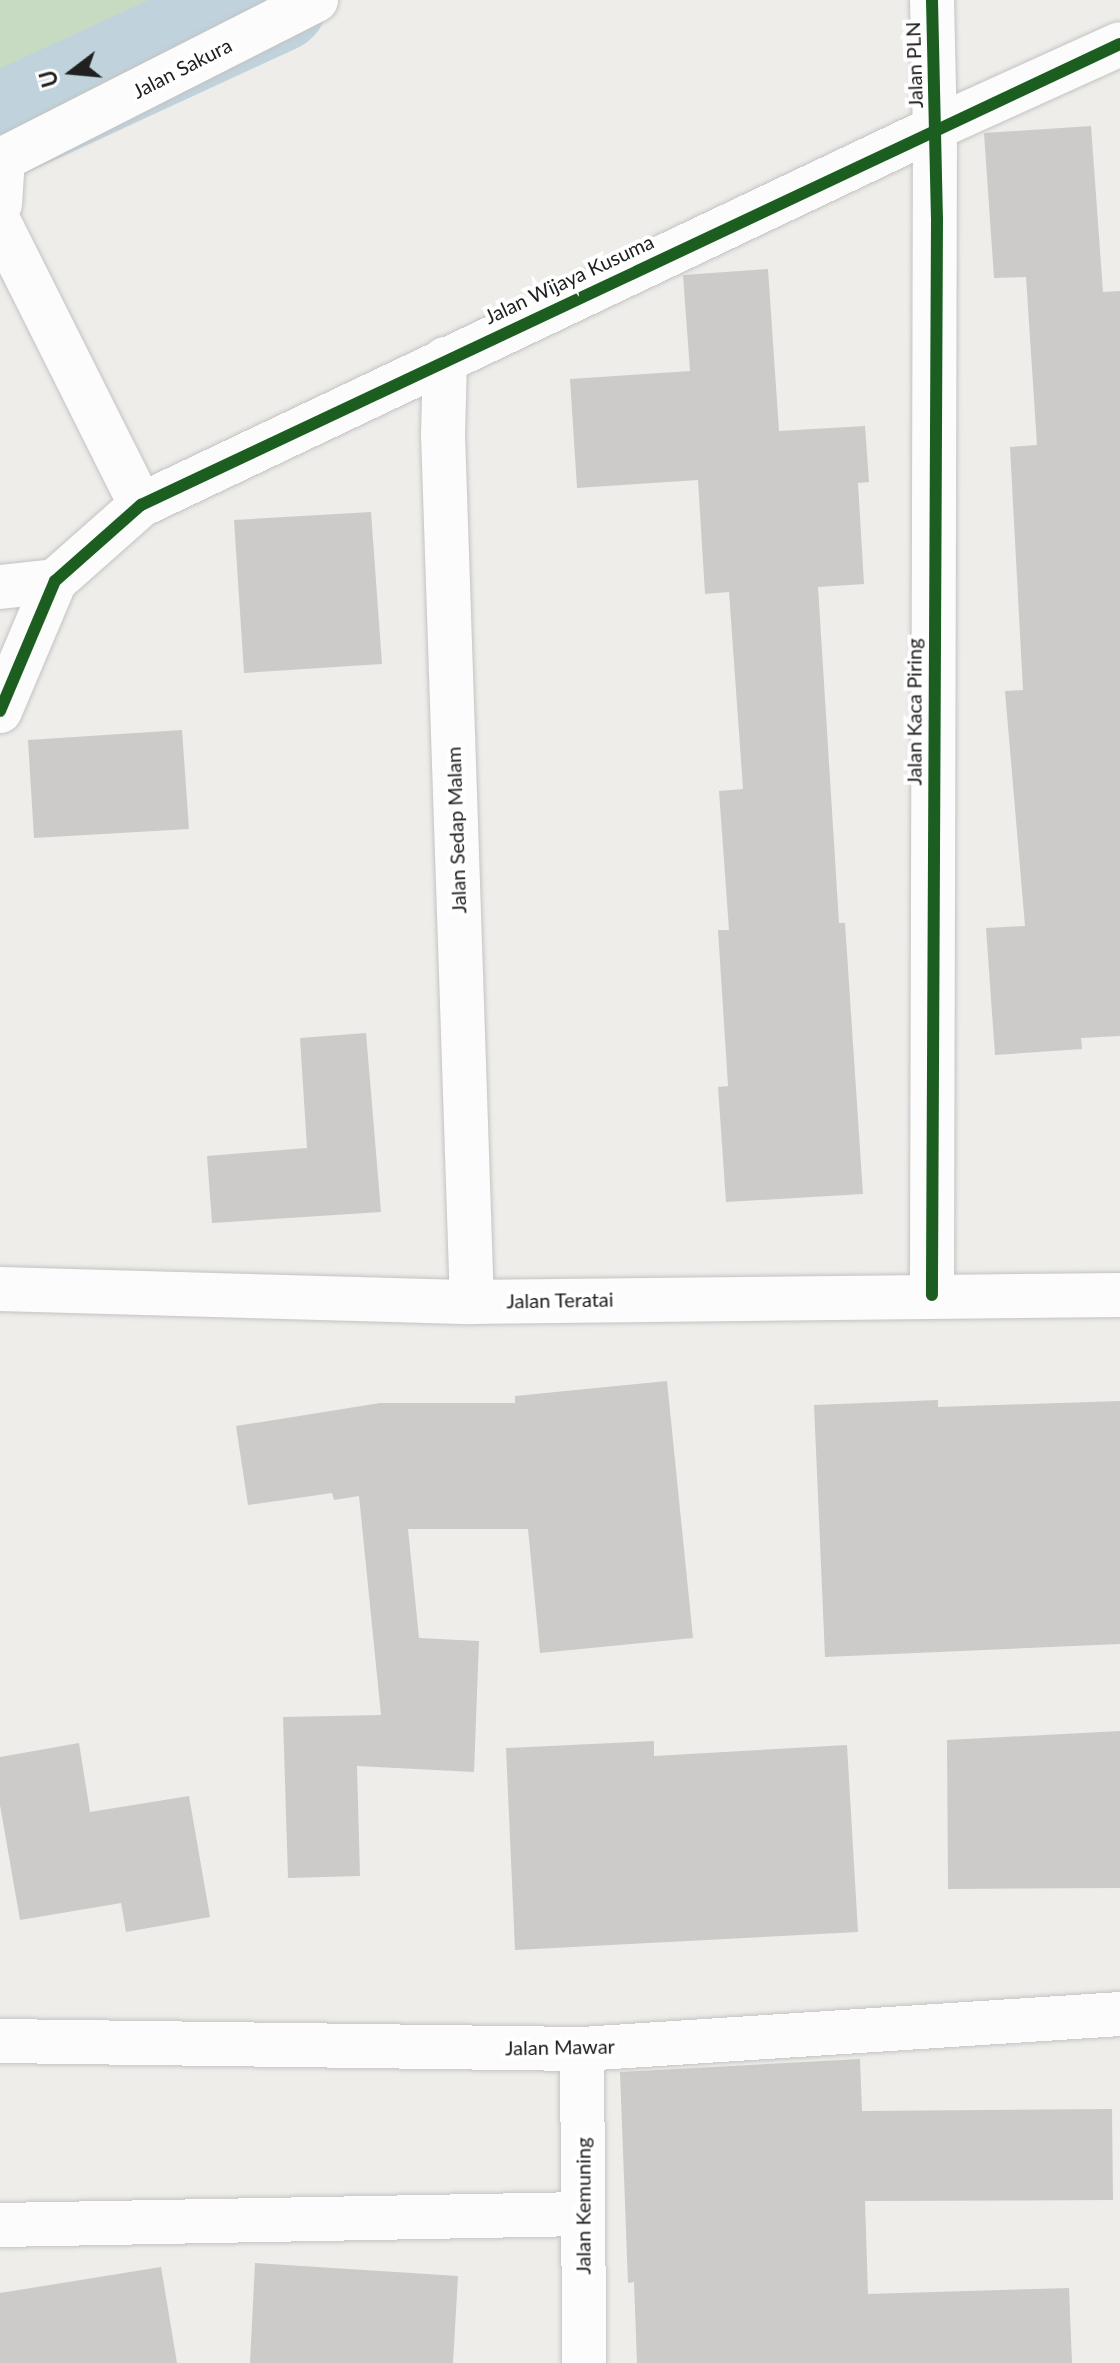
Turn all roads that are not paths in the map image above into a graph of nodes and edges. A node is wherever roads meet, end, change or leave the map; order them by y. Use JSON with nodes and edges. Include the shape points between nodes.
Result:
{"nodes":[{"id":1,"x":316,"y":0,"type":"edge"},
{"id":2,"x":932,"y":0,"type":"edge"},
{"id":3,"x":1120,"y":44,"type":"edge"},
{"id":4,"x":935,"y":128,"type":"junction"},
{"id":5,"x":0,"y":204,"type":"edge"},
{"id":6,"x":0,"y":224,"type":"edge"},
{"id":7,"x":445,"y":359,"type":"junction"},
{"id":8,"x":141,"y":505,"type":"junction"},
{"id":9,"x":55,"y":581,"type":"junction"},
{"id":10,"x":0,"y":587,"type":"edge"},
{"id":11,"x":0,"y":711,"type":"edge"},
{"id":12,"x":0,"y":1289,"type":"edge"},
{"id":13,"x":932,"y":1295,"type":"junction"},
{"id":14,"x":1120,"y":1295,"type":"edge"},
{"id":15,"x":472,"y":1302,"type":"junction"},
{"id":16,"x":1120,"y":2014,"type":"edge"},
{"id":17,"x":0,"y":2041,"type":"edge"},
{"id":18,"x":582,"y":2049,"type":"junction"},
{"id":19,"x":583,"y":2214,"type":"junction"},
{"id":20,"x":0,"y":2225,"type":"edge"},
{"id":21,"x":584,"y":2363,"type":"edge"}],
"edges":[{"from":1,"to":5,"type":"street","name":"Jalan Sakura","via":[[3,159]]},
{"from":2,"to":4,"type":"street","name":"Jalan PLN"},
{"from":3,"to":4,"type":"street","name":"Jalan Wijaya Kusuma"},
{"from":4,"to":7,"type":"street","name":"Jalan Wijaya Kusuma"},
{"from":4,"to":13,"type":"street","name":"Jalan Kaca Piring"},
{"from":6,"to":8,"type":"street"},
{"from":7,"to":8,"type":"street","name":"Jalan Wijaya Kusuma"},
{"from":7,"to":15,"type":"street","name":"Jalan Sedap Malam","via":[[443,434]]},
{"from":8,"to":9,"type":"street","name":"Jalan Wijaya Kusuma"},
{"from":9,"to":10,"type":"street"},
{"from":9,"to":11,"type":"street"},
{"from":12,"to":15,"type":"street","name":"Jalan Teratai"},
{"from":13,"to":14,"type":"street","name":"Jalan Teratai"},
{"from":13,"to":15,"type":"street","name":"Jalan Teratai"},
{"from":16,"to":18,"type":"street","name":"Jalan Mawar"},
{"from":17,"to":18,"type":"street","name":"Jalan Mawar"},
{"from":18,"to":19,"type":"street","name":"Jalan Kemuning"},
{"from":19,"to":20,"type":"street"},
{"from":19,"to":21,"type":"street","name":"Jalan Kemuning"}]}
